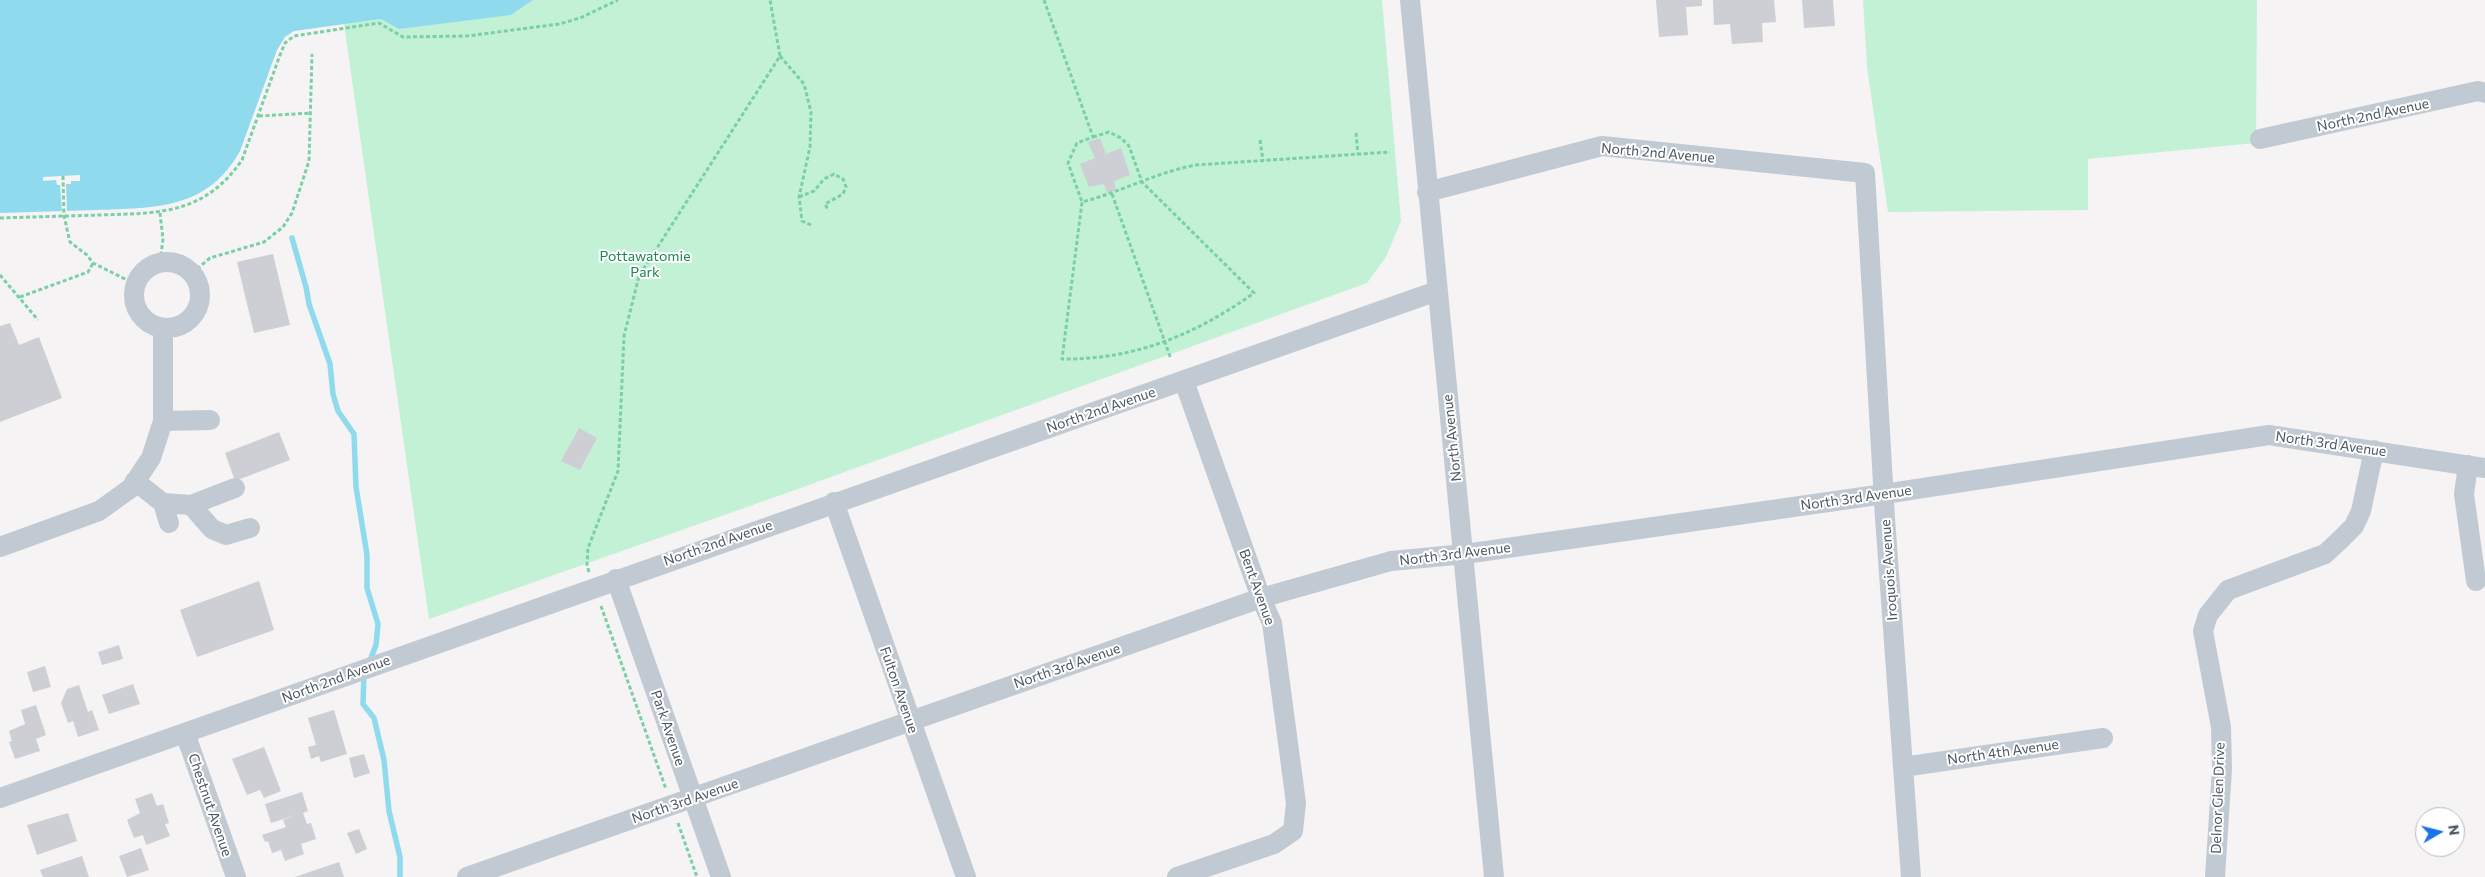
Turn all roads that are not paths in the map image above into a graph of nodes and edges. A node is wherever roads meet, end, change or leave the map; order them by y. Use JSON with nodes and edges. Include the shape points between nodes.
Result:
{"nodes":[{"id":1,"x":1410,"y":0,"type":"edge"},
{"id":2,"x":2485,"y":93,"type":"edge"},
{"id":3,"x":2260,"y":139,"type":"dead end"},
{"id":4,"x":1864,"y":172,"type":"joint"},
{"id":5,"x":1427,"y":192,"type":"junction"},
{"id":6,"x":1437,"y":291,"type":"junction"},
{"id":7,"x":163,"y":328,"type":"junction"},
{"id":8,"x":1184,"y":382,"type":"junction"},
{"id":9,"x":210,"y":420,"type":"dead end"},
{"id":10,"x":163,"y":421,"type":"junction"},
{"id":11,"x":2374,"y":450,"type":"junction"},
{"id":12,"x":2477,"y":466,"type":"edge"},
{"id":13,"x":135,"y":481,"type":"junction"},
{"id":14,"x":235,"y":488,"type":"dead end"},
{"id":15,"x":1884,"y":494,"type":"junction"},
{"id":16,"x":834,"y":502,"type":"junction"},
{"id":17,"x":163,"y":503,"type":"junction"},
{"id":18,"x":191,"y":505,"type":"junction"},
{"id":19,"x":169,"y":523,"type":"dead end"},
{"id":20,"x":250,"y":528,"type":"dead end"},
{"id":21,"x":0,"y":547,"type":"edge"},
{"id":22,"x":1465,"y":554,"type":"junction"},
{"id":23,"x":616,"y":579,"type":"junction"},
{"id":24,"x":2476,"y":581,"type":"dead end"},
{"id":25,"x":1261,"y":598,"type":"junction"},
{"id":26,"x":911,"y":722,"type":"junction"},
{"id":27,"x":185,"y":733,"type":"junction"},
{"id":28,"x":2103,"y":738,"type":"dead end"},
{"id":29,"x":1903,"y":766,"type":"junction"},
{"id":30,"x":0,"y":798,"type":"edge"},
{"id":31,"x":693,"y":798,"type":"junction"},
{"id":32,"x":236,"y":877,"type":"edge"},
{"id":33,"x":467,"y":877,"type":"edge"},
{"id":34,"x":720,"y":877,"type":"edge"},
{"id":35,"x":966,"y":877,"type":"edge"},
{"id":36,"x":1177,"y":877,"type":"edge"},
{"id":37,"x":1494,"y":877,"type":"edge"},
{"id":38,"x":1911,"y":877,"type":"edge"},
{"id":39,"x":2215,"y":877,"type":"edge"}],
"edges":[{"from":1,"to":5,"type":"street","name":"North Avenue"},
{"from":2,"to":3,"type":"street","name":"North 2nd Avenue"},
{"from":4,"to":5,"type":"street","name":"North 2nd Avenue","via":[[1602,146]]},
{"from":4,"to":15,"type":"street","name":"Iroquois Avenue"},
{"from":5,"to":6,"type":"street","name":"North Avenue"},
{"from":6,"to":8,"type":"street","name":"North 2nd Avenue"},
{"from":6,"to":22,"type":"street","name":"North Avenue"},
{"from":7,"to":7,"type":"street","via":[[174,328],[184,323],[196,311],[200,294],[192,273],[178,263],[160,262],[150,266],[135,284],[138,312],[145,320]]},
{"from":7,"to":10,"type":"street"},
{"from":8,"to":16,"type":"street","name":"North 2nd Avenue"},
{"from":8,"to":25,"type":"street","name":"Bent Avenue"},
{"from":9,"to":10,"type":"street"},
{"from":10,"to":13,"type":"street","via":[[152,458]]},
{"from":11,"to":12,"type":"street","name":"North 3rd Avenue"},
{"from":11,"to":15,"type":"street","name":"North 3rd Avenue","via":[[2269,435]]},
{"from":11,"to":39,"type":"street","name":"Delnor Glen Drive","via":[[2360,511],[2354,526],[2340,540],[2325,554],[2228,590],[2208,615],[2203,631],[2221,726],[2222,769]]},
{"from":12,"to":24,"type":"street","via":[[2464,494]]},
{"from":13,"to":17,"type":"street"},
{"from":13,"to":21,"type":"street","via":[[131,488],[99,511]]},
{"from":14,"to":18,"type":"street"},
{"from":15,"to":22,"type":"street","name":"North 3rd Avenue"},
{"from":15,"to":29,"type":"street","name":"Iroquois Avenue"},
{"from":16,"to":23,"type":"street","name":"North 2nd Avenue"},
{"from":16,"to":26,"type":"street","name":"Fulton Avenue"},
{"from":17,"to":18,"type":"street"},
{"from":17,"to":19,"type":"street"},
{"from":18,"to":20,"type":"street","via":[[212,529],[226,535]]},
{"from":22,"to":25,"type":"street","name":"North 3rd Avenue","via":[[1391,562]]},
{"from":22,"to":37,"type":"street","name":"North Avenue"},
{"from":23,"to":27,"type":"street","name":"North 2nd Avenue"},
{"from":23,"to":31,"type":"street","name":"Park Avenue"},
{"from":25,"to":26,"type":"street","name":"North 3rd Avenue"},
{"from":25,"to":36,"type":"street","name":"Bent Avenue","via":[[1272,623],[1296,804],[1293,831],[1274,844]]},
{"from":26,"to":31,"type":"street","name":"North 3rd Avenue"},
{"from":26,"to":35,"type":"street","name":"Fulton Avenue"},
{"from":27,"to":30,"type":"street","name":"North 2nd Avenue"},
{"from":27,"to":32,"type":"street","name":"Chestnut Avenue"},
{"from":28,"to":29,"type":"street","name":"North 4th Avenue"},
{"from":29,"to":38,"type":"street","name":"Iroquois Avenue"},
{"from":31,"to":33,"type":"street","name":"North 3rd Avenue"},
{"from":31,"to":34,"type":"street","name":"Park Avenue"}]}
